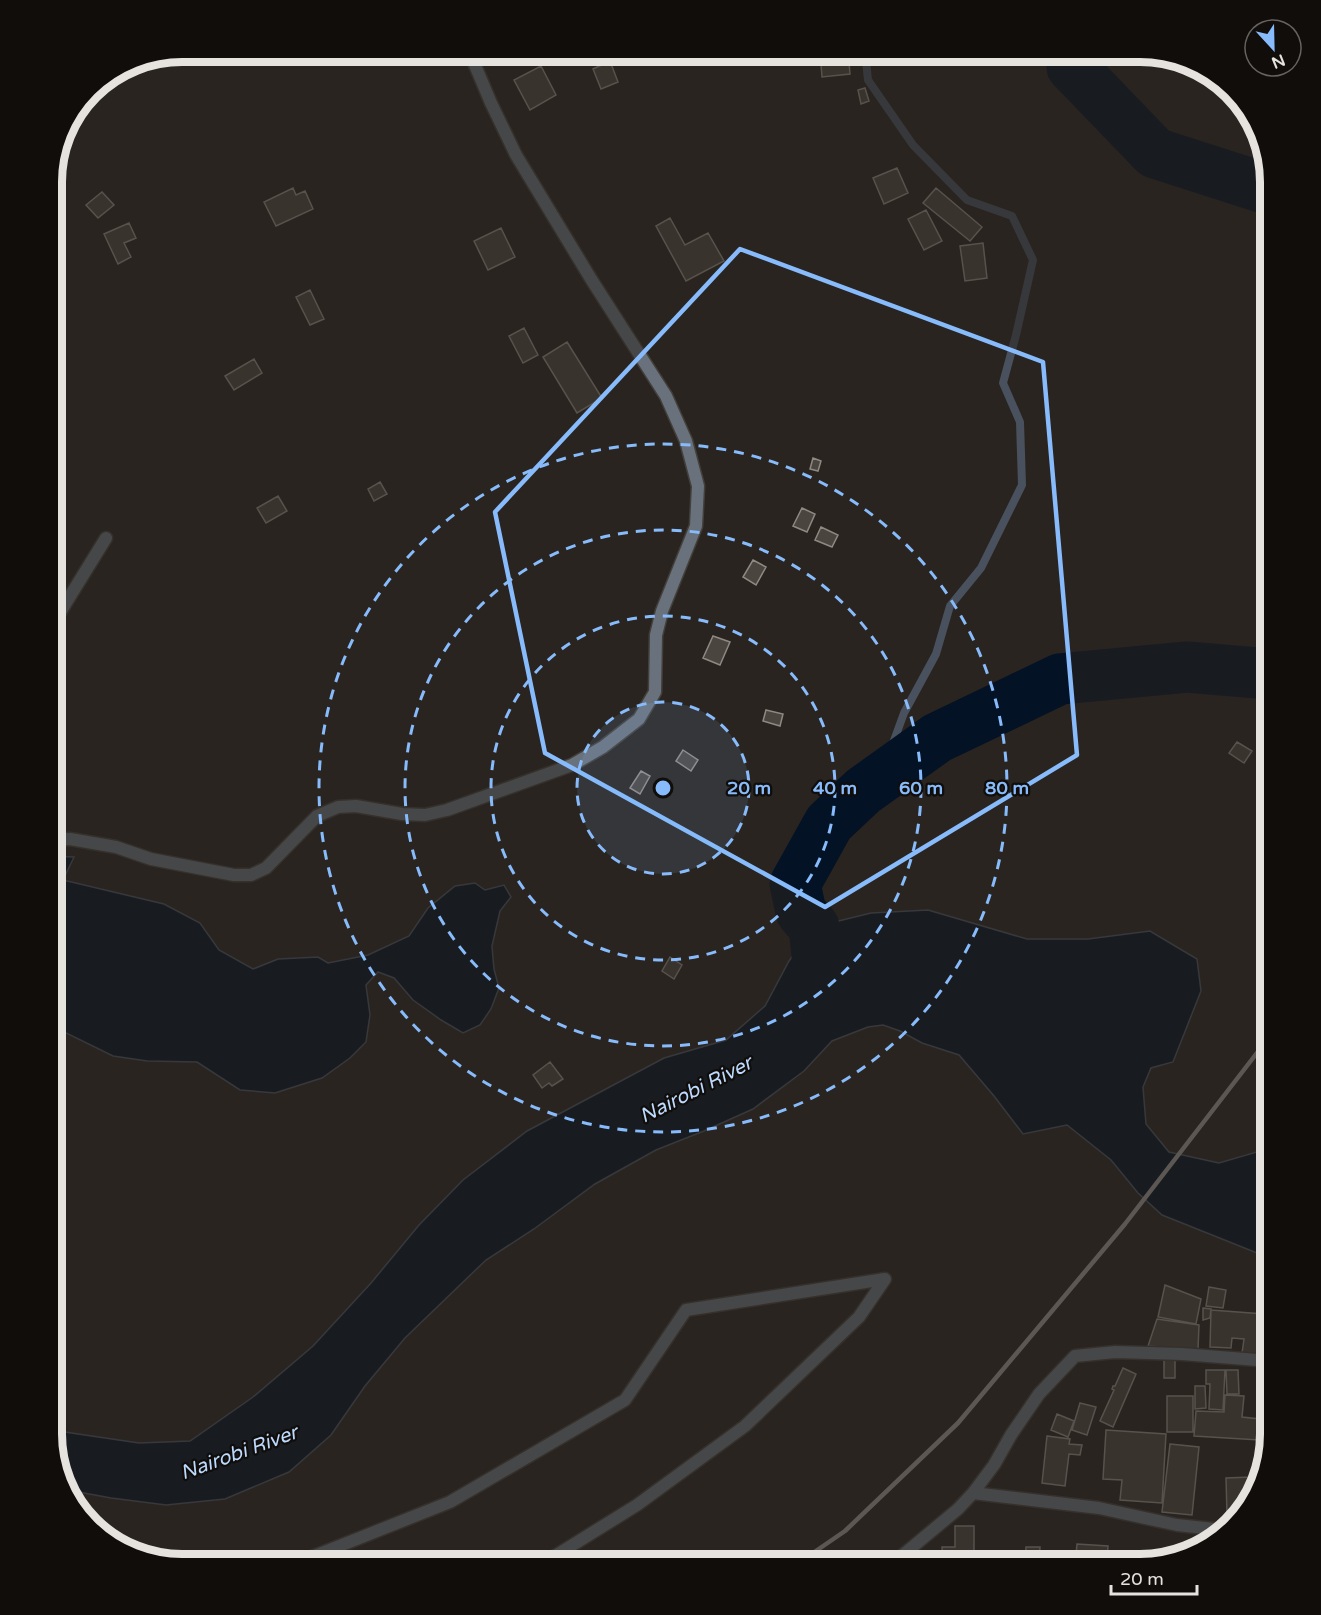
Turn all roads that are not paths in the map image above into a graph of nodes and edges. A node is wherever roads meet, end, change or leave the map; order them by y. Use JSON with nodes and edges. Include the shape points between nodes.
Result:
{"nodes":[{"id":1,"x":474,"y":62,"type":"edge"},
{"id":2,"x":106,"y":538,"type":"dead end"},
{"id":3,"x":62,"y":609,"type":"edge"},
{"id":4,"x":62,"y":839,"type":"edge"},
{"id":5,"x":1260,"y":1360,"type":"edge"},
{"id":6,"x":973,"y":1493,"type":"junction"},
{"id":7,"x":1212,"y":1529,"type":"edge"},
{"id":8,"x":319,"y":1554,"type":"edge"},
{"id":9,"x":559,"y":1554,"type":"edge"},
{"id":10,"x":904,"y":1554,"type":"edge"}],
"edges":[{"from":1,"to":4,"type":"street","via":[[516,155],[666,396],[686,441],[698,486],[696,526],[656,635],[655,692],[639,719],[572,765],[426,815],[338,807],[317,816],[266,868],[250,875]]},
{"from":2,"to":3,"type":"street"},
{"from":5,"to":6,"type":"street","via":[[1160,1353],[1075,1356],[1039,1394]]},
{"from":6,"to":7,"type":"street","via":[[1099,1508]]},
{"from":6,"to":10,"type":"street"},
{"from":8,"to":9,"type":"street","via":[[450,1502],[625,1400],[686,1310],[885,1279],[860,1317],[745,1426],[637,1505]]}]}
